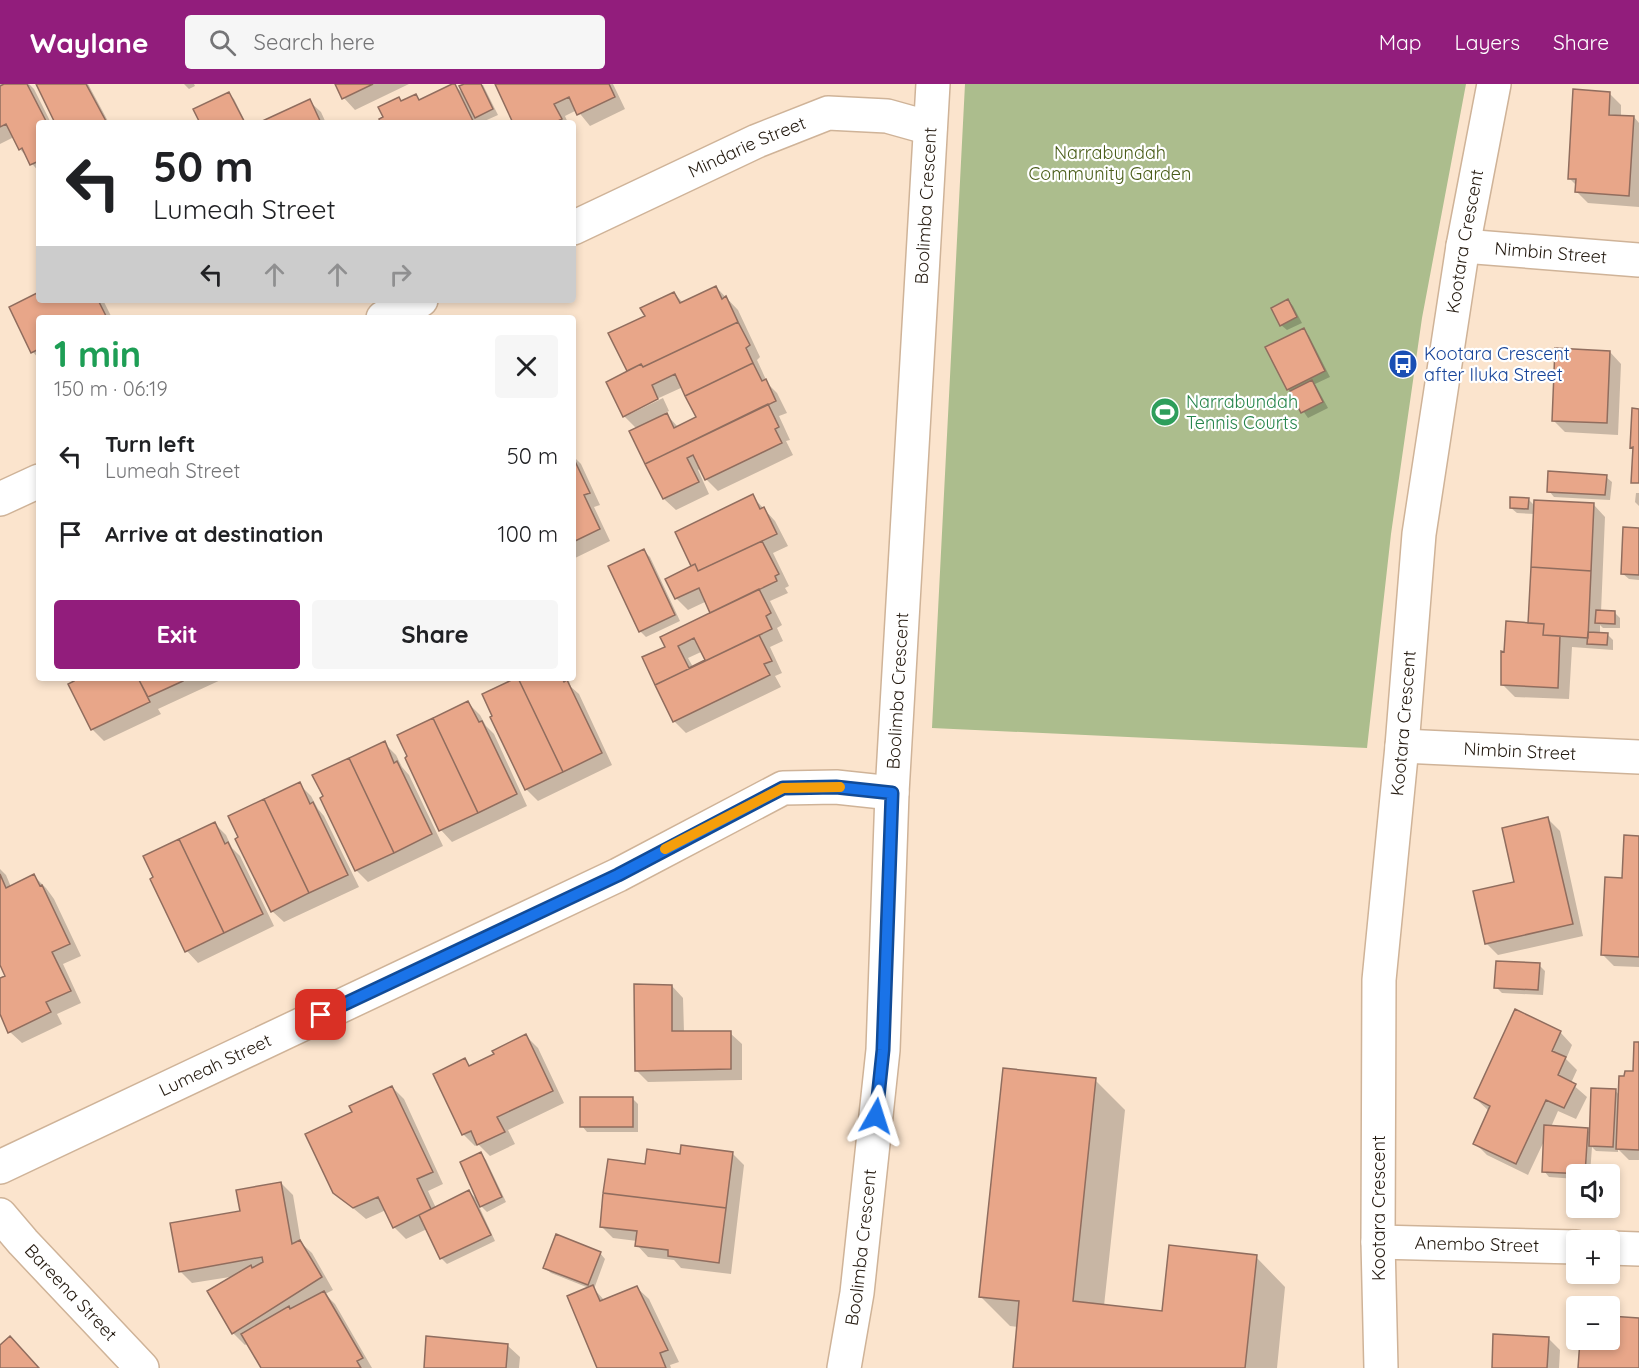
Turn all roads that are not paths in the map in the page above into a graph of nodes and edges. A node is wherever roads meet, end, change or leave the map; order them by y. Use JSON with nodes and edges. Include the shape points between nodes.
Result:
{"nodes":[{"id":1,"x":933,"y":84,"type":"edge"},
{"id":2,"x":1494,"y":84,"type":"edge"},
{"id":3,"x":930,"y":128,"type":"junction"},
{"id":4,"x":576,"y":227,"type":"edge"},
{"id":5,"x":1463,"y":246,"type":"junction"},
{"id":6,"x":1639,"y":260,"type":"edge"},
{"id":7,"x":414,"y":303,"type":"edge"},
{"id":8,"x":388,"y":315,"type":"edge"},
{"id":9,"x":36,"y":482,"type":"edge"},
{"id":10,"x":0,"y":499,"type":"edge"},
{"id":11,"x":1402,"y":746,"type":"junction"},
{"id":12,"x":1639,"y":757,"type":"edge"},
{"id":13,"x":892,"y":793,"type":"junction"},
{"id":14,"x":0,"y":1167,"type":"edge"},
{"id":15,"x":0,"y":1215,"type":"edge"},
{"id":16,"x":1378,"y":1242,"type":"junction"},
{"id":17,"x":1566,"y":1247,"type":"edge"},
{"id":18,"x":1620,"y":1248,"type":"edge"},
{"id":19,"x":1639,"y":1249,"type":"edge"},
{"id":20,"x":142,"y":1368,"type":"edge"},
{"id":21,"x":844,"y":1368,"type":"edge"},
{"id":22,"x":1381,"y":1368,"type":"edge"}],
"edges":[{"from":1,"to":3,"type":"street","name":"Boolimba Crescent"},
{"from":2,"to":5,"type":"street","name":"Kootara Crescent"},
{"from":3,"to":4,"type":"street","name":"Mindarie Street","via":[[887,116],[828,113],[757,141]]},
{"from":3,"to":13,"type":"street","name":"Boolimba Crescent"},
{"from":5,"to":6,"type":"street","name":"Nimbin Street"},
{"from":5,"to":11,"type":"street","name":"Kootara Crescent","via":[[1419,534]]},
{"from":7,"to":8,"type":"street"},
{"from":9,"to":10,"type":"street"},
{"from":11,"to":12,"type":"street","name":"Nimbin Street"},
{"from":11,"to":16,"type":"street","name":"Kootara Crescent","via":[[1379,981]]},
{"from":13,"to":14,"type":"street","name":"Lumeah Street","via":[[836,787],[783,788],[618,875]]},
{"from":13,"to":21,"type":"street","name":"Boolimba Crescent","via":[[883,1050],[857,1293]]},
{"from":15,"to":20,"type":"street","name":"Bareena Street"},
{"from":16,"to":17,"type":"street","name":"Anembo Street"},
{"from":16,"to":22,"type":"street","name":"Kootara Crescent"},
{"from":18,"to":19,"type":"street"}]}
